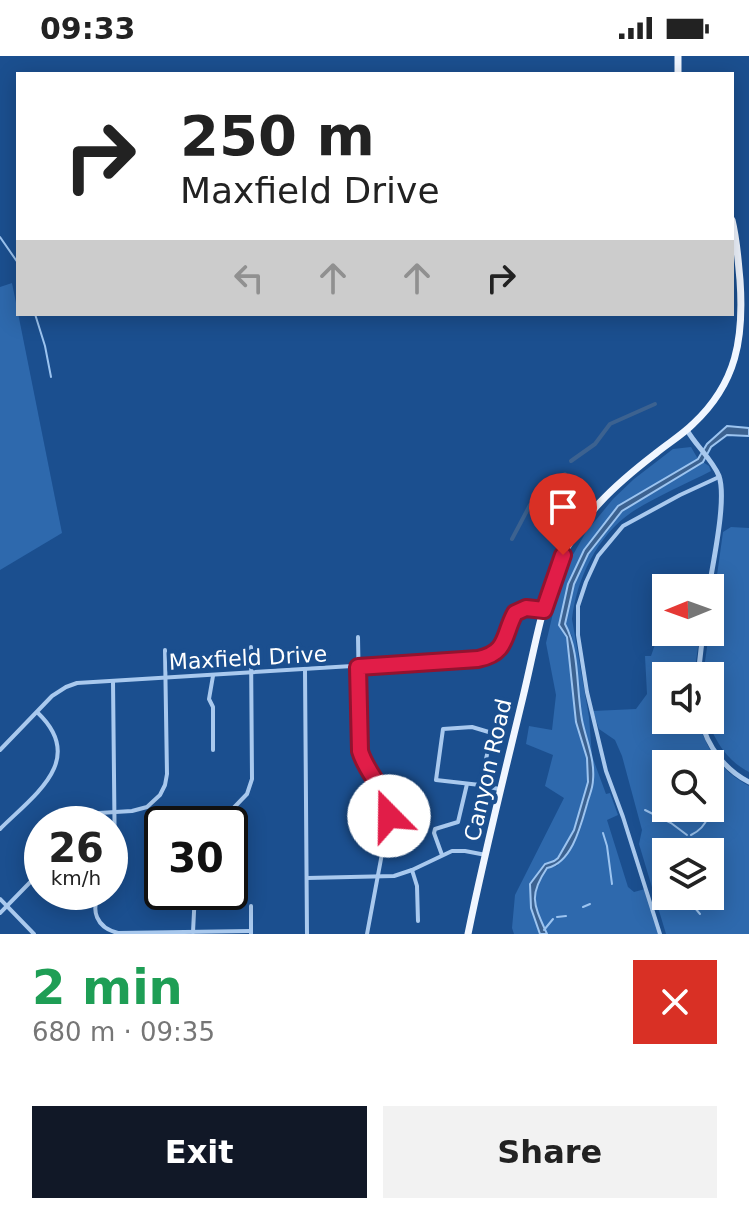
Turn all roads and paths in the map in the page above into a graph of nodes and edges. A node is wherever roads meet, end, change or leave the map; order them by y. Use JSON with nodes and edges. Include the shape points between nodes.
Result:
{"nodes":[{"id":1,"x":734,"y":231,"type":"edge"},
{"id":2,"x":687,"y":430,"type":"junction"},
{"id":3,"x":719,"y":477,"type":"junction"},
{"id":4,"x":711,"y":574,"type":"edge"},
{"id":5,"x":544,"y":610,"type":"junction"},
{"id":6,"x":358,"y":637,"type":"dead end"},
{"id":7,"x":251,"y":647,"type":"dead end"},
{"id":8,"x":165,"y":650,"type":"dead end"},
{"id":9,"x":358,"y":667,"type":"junction"},
{"id":10,"x":305,"y":670,"type":"junction"},
{"id":11,"x":252,"y":674,"type":"junction"},
{"id":12,"x":213,"y":676,"type":"junction"},
{"id":13,"x":166,"y":679,"type":"junction"},
{"id":14,"x":113,"y":681,"type":"junction"},
{"id":15,"x":38,"y":712,"type":"junction"},
{"id":16,"x":706,"y":734,"type":"edge"},
{"id":17,"x":0,"y":750,"type":"edge"},
{"id":18,"x":213,"y":750,"type":"dead end"},
{"id":19,"x":749,"y":782,"type":"edge"},
{"id":20,"x":467,"y":784,"type":"junction"},
{"id":21,"x":480,"y":785,"type":"junction"},
{"id":22,"x":501,"y":790,"type":"junction"},
{"id":23,"x":384,"y":792,"type":"junction"},
{"id":24,"x":361,"y":805,"type":"dead end"},
{"id":25,"x":114,"y":806,"type":"edge"},
{"id":26,"x":235,"y":806,"type":"edge"},
{"id":27,"x":128,"y":810,"type":"edge"},
{"id":28,"x":0,"y":829,"type":"edge"},
{"id":29,"x":442,"y":855,"type":"junction"},
{"id":30,"x":486,"y":855,"type":"junction"},
{"id":31,"x":412,"y":870,"type":"junction"},
{"id":32,"x":377,"y":876,"type":"junction"},
{"id":33,"x":307,"y":878,"type":"junction"},
{"id":34,"x":24,"y":889,"type":"edge"},
{"id":35,"x":0,"y":899,"type":"edge"},
{"id":36,"x":7,"y":906,"type":"junction"},
{"id":37,"x":251,"y":906,"type":"dead end"},
{"id":38,"x":96,"y":910,"type":"edge"},
{"id":39,"x":194,"y":910,"type":"edge"},
{"id":40,"x":0,"y":913,"type":"edge"},
{"id":41,"x":418,"y":921,"type":"dead end"},
{"id":42,"x":118,"y":933,"type":"edge"},
{"id":43,"x":193,"y":933,"type":"edge"},
{"id":44,"x":251,"y":933,"type":"edge"},
{"id":45,"x":34,"y":934,"type":"edge"},
{"id":46,"x":307,"y":934,"type":"edge"},
{"id":47,"x":367,"y":934,"type":"edge"},
{"id":48,"x":468,"y":934,"type":"edge"},
{"id":49,"x":660,"y":934,"type":"edge"}],
"edges":[{"from":1,"to":2,"type":"main road","name":"Canyon Road","via":[[741,297],[738,344],[720,394]]},
{"from":2,"to":3,"type":"street"},
{"from":2,"to":5,"type":"main road","name":"Canyon Road","via":[[592,510],[567,548]]},
{"from":3,"to":4,"type":"street","via":[[722,493]]},
{"from":3,"to":49,"type":"street","via":[[623,526],[598,556],[578,606],[587,692],[606,771]]},
{"from":5,"to":9,"type":"street","name":"Maxfield Drive","via":[[515,613],[501,648],[487,657]]},
{"from":5,"to":22,"type":"main road","name":"Canyon Road"},
{"from":6,"to":9,"type":"street"},
{"from":7,"to":11,"type":"street"},
{"from":8,"to":13,"type":"street"},
{"from":9,"to":10,"type":"street","name":"Maxfield Drive"},
{"from":9,"to":23,"type":"street","via":[[360,751]]},
{"from":10,"to":11,"type":"street","name":"Maxfield Drive"},
{"from":10,"to":33,"type":"street"},
{"from":11,"to":12,"type":"street","name":"Maxfield Drive"},
{"from":11,"to":26,"type":"street","via":[[252,779]]},
{"from":12,"to":13,"type":"street","name":"Maxfield Drive"},
{"from":12,"to":18,"type":"street"},
{"from":13,"to":14,"type":"street","name":"Maxfield Drive"},
{"from":13,"to":27,"type":"street","via":[[163,790],[152,804]]},
{"from":14,"to":15,"type":"street","name":"Maxfield Drive","via":[[66,687]]},
{"from":14,"to":25,"type":"street"},
{"from":15,"to":17,"type":"street","name":"Maxfield Drive"},
{"from":15,"to":28,"type":"street","via":[[56,736],[56,768]]},
{"from":16,"to":19,"type":"street","via":[[719,757]]},
{"from":20,"to":21,"type":"street"},
{"from":20,"to":21,"type":"street","via":[[436,780],[443,729],[472,727],[492,733]]},
{"from":20,"to":29,"type":"street","via":[[458,822],[435,829]]},
{"from":21,"to":22,"type":"street"},
{"from":22,"to":30,"type":"main road","name":"Canyon Road"},
{"from":23,"to":24,"type":"street"},
{"from":23,"to":32,"type":"street","via":[[389,816]]},
{"from":29,"to":30,"type":"street"},
{"from":29,"to":31,"type":"street"},
{"from":30,"to":48,"type":"main road","name":"Canyon Road"},
{"from":31,"to":32,"type":"street"},
{"from":31,"to":41,"type":"street"},
{"from":32,"to":33,"type":"street"},
{"from":32,"to":47,"type":"street"},
{"from":33,"to":46,"type":"street"},
{"from":34,"to":36,"type":"street"},
{"from":35,"to":36,"type":"street"},
{"from":36,"to":40,"type":"street"},
{"from":36,"to":45,"type":"street"},
{"from":37,"to":44,"type":"street"},
{"from":38,"to":42,"type":"street","via":[[104,927]]},
{"from":39,"to":43,"type":"street"},
{"from":42,"to":43,"type":"street"},
{"from":43,"to":44,"type":"street"}]}
